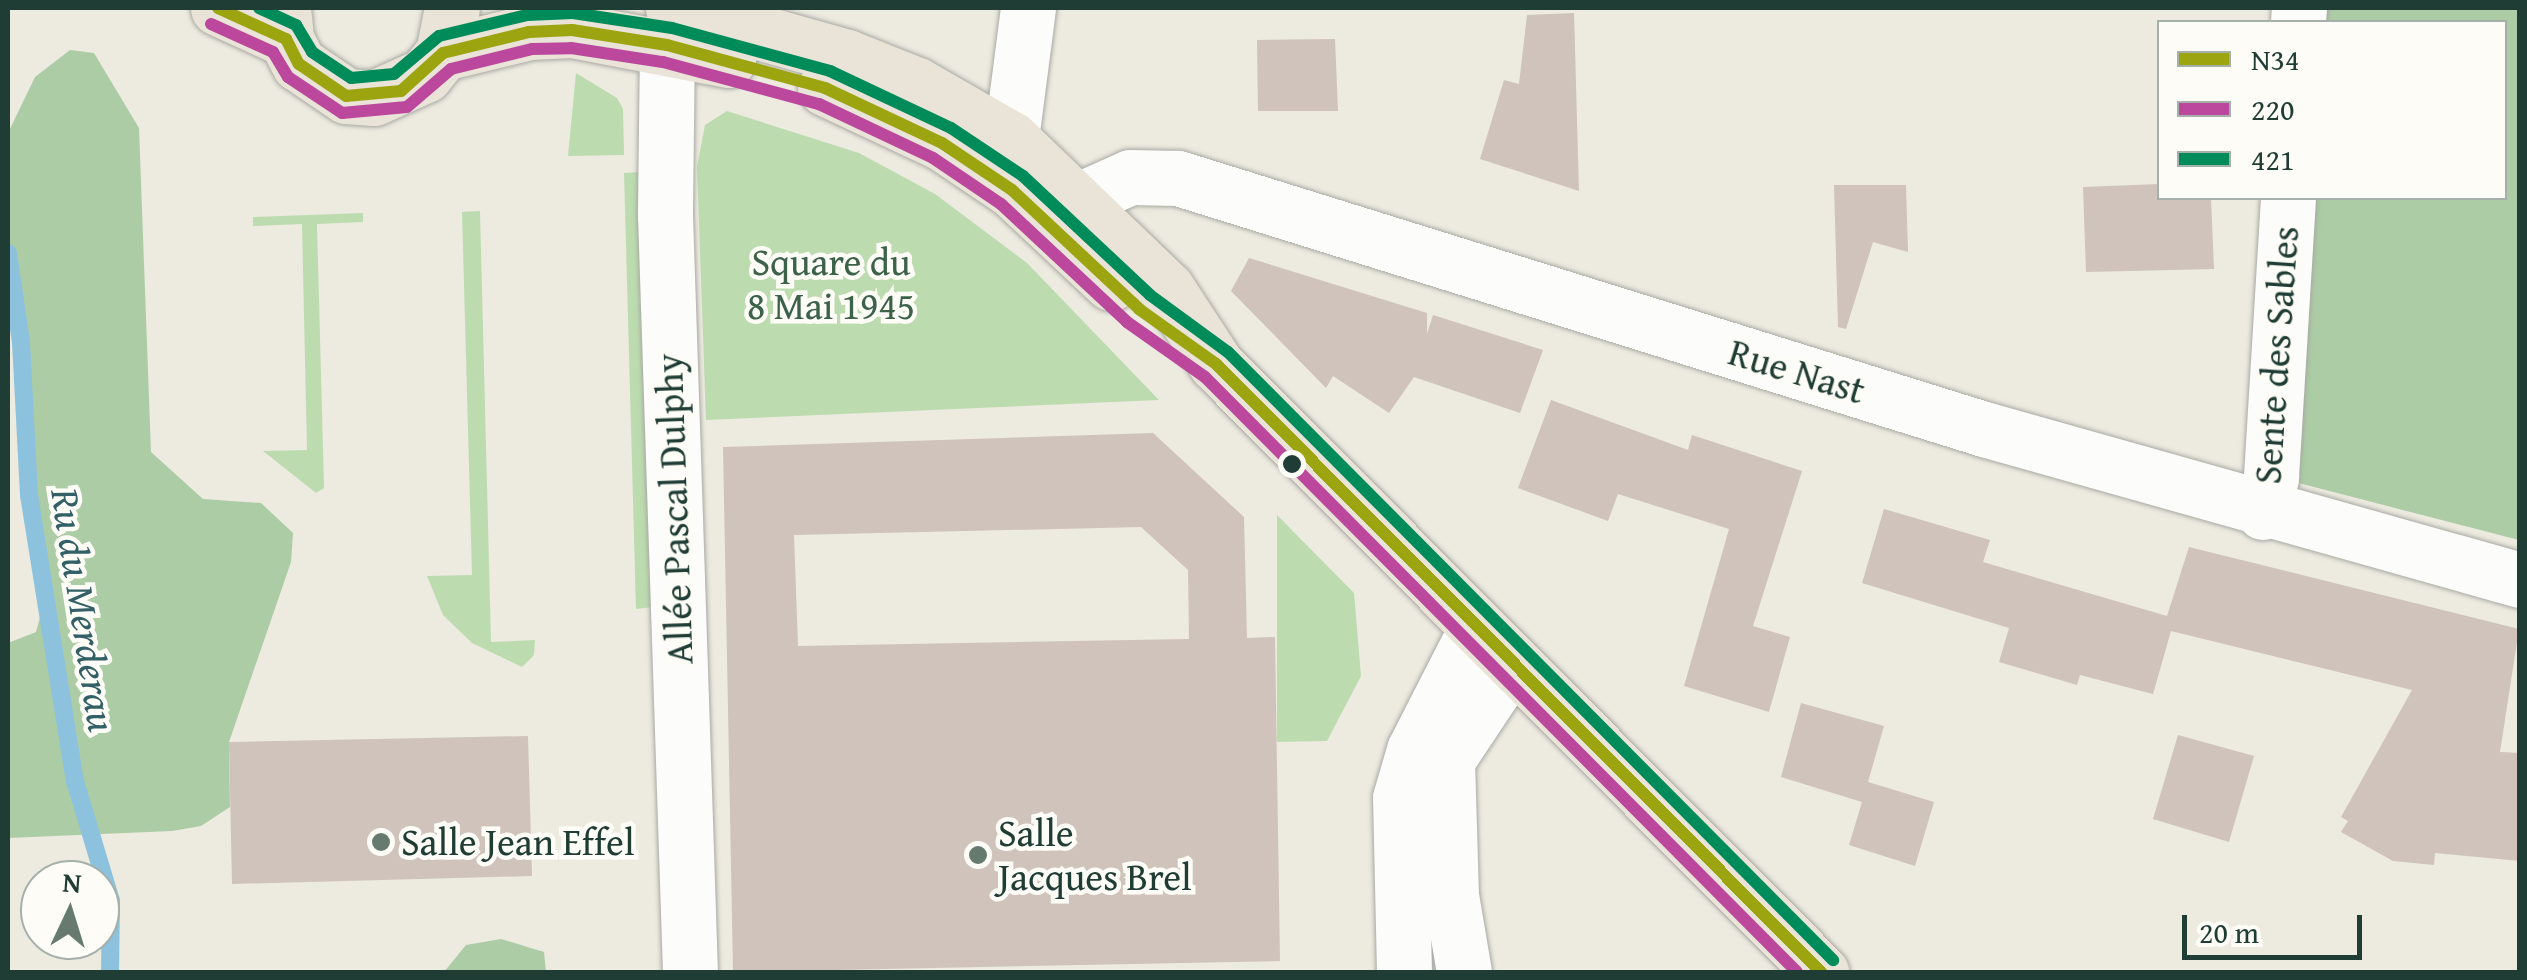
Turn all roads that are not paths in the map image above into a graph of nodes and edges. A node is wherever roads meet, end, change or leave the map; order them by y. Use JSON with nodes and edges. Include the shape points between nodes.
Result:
{"nodes":[{"id":1,"x":218,"y":8,"type":"edge"},
{"id":2,"x":1028,"y":8,"type":"edge"},
{"id":3,"x":285,"y":23,"type":"edge"},
{"id":4,"x":670,"y":26,"type":"edge"},
{"id":5,"x":447,"y":30,"type":"edge"},
{"id":6,"x":1011,"y":139,"type":"junction"},
{"id":7,"x":1079,"y":200,"type":"junction"},
{"id":8,"x":2288,"y":200,"type":"edge"},
{"id":9,"x":1216,"y":364,"type":"junction"},
{"id":10,"x":2263,"y":512,"type":"junction"},
{"id":11,"x":2520,"y":580,"type":"edge"},
{"id":12,"x":1494,"y":645,"type":"junction"},
{"id":13,"x":1797,"y":961,"type":"edge"},
{"id":14,"x":690,"y":972,"type":"edge"},
{"id":15,"x":1404,"y":972,"type":"edge"},
{"id":16,"x":1464,"y":972,"type":"edge"}],
"edges":[{"from":1,"to":3,"type":"main road"},
{"from":2,"to":6,"type":"street"},
{"from":3,"to":5,"type":"main road","via":[[299,64],[346,96],[402,91]]},
{"from":4,"to":5,"type":"main road"},
{"from":4,"to":6,"type":"main road","via":[[847,57],[917,85]]},
{"from":4,"to":9,"type":"main road","via":[[942,142],[1012,190],[1139,309]]},
{"from":4,"to":14,"type":"street","name":"Allée Pascal Dulphy","via":[[665,215]]},
{"from":6,"to":7,"type":"main road"},
{"from":7,"to":9,"type":"main road","via":[[1167,288]]},
{"from":7,"to":10,"type":"street","name":"Rue Nast","via":[[1130,177],[1178,178]]},
{"from":8,"to":10,"type":"street","name":"Sente des Sables"},
{"from":9,"to":12,"type":"main road"},
{"from":10,"to":11,"type":"street","name":"Rue Nast"},
{"from":12,"to":13,"type":"main road"},
{"from":12,"to":15,"type":"street","via":[[1414,750],[1400,798]]},
{"from":12,"to":16,"type":"street","via":[[1447,760],[1452,895]]}]}
